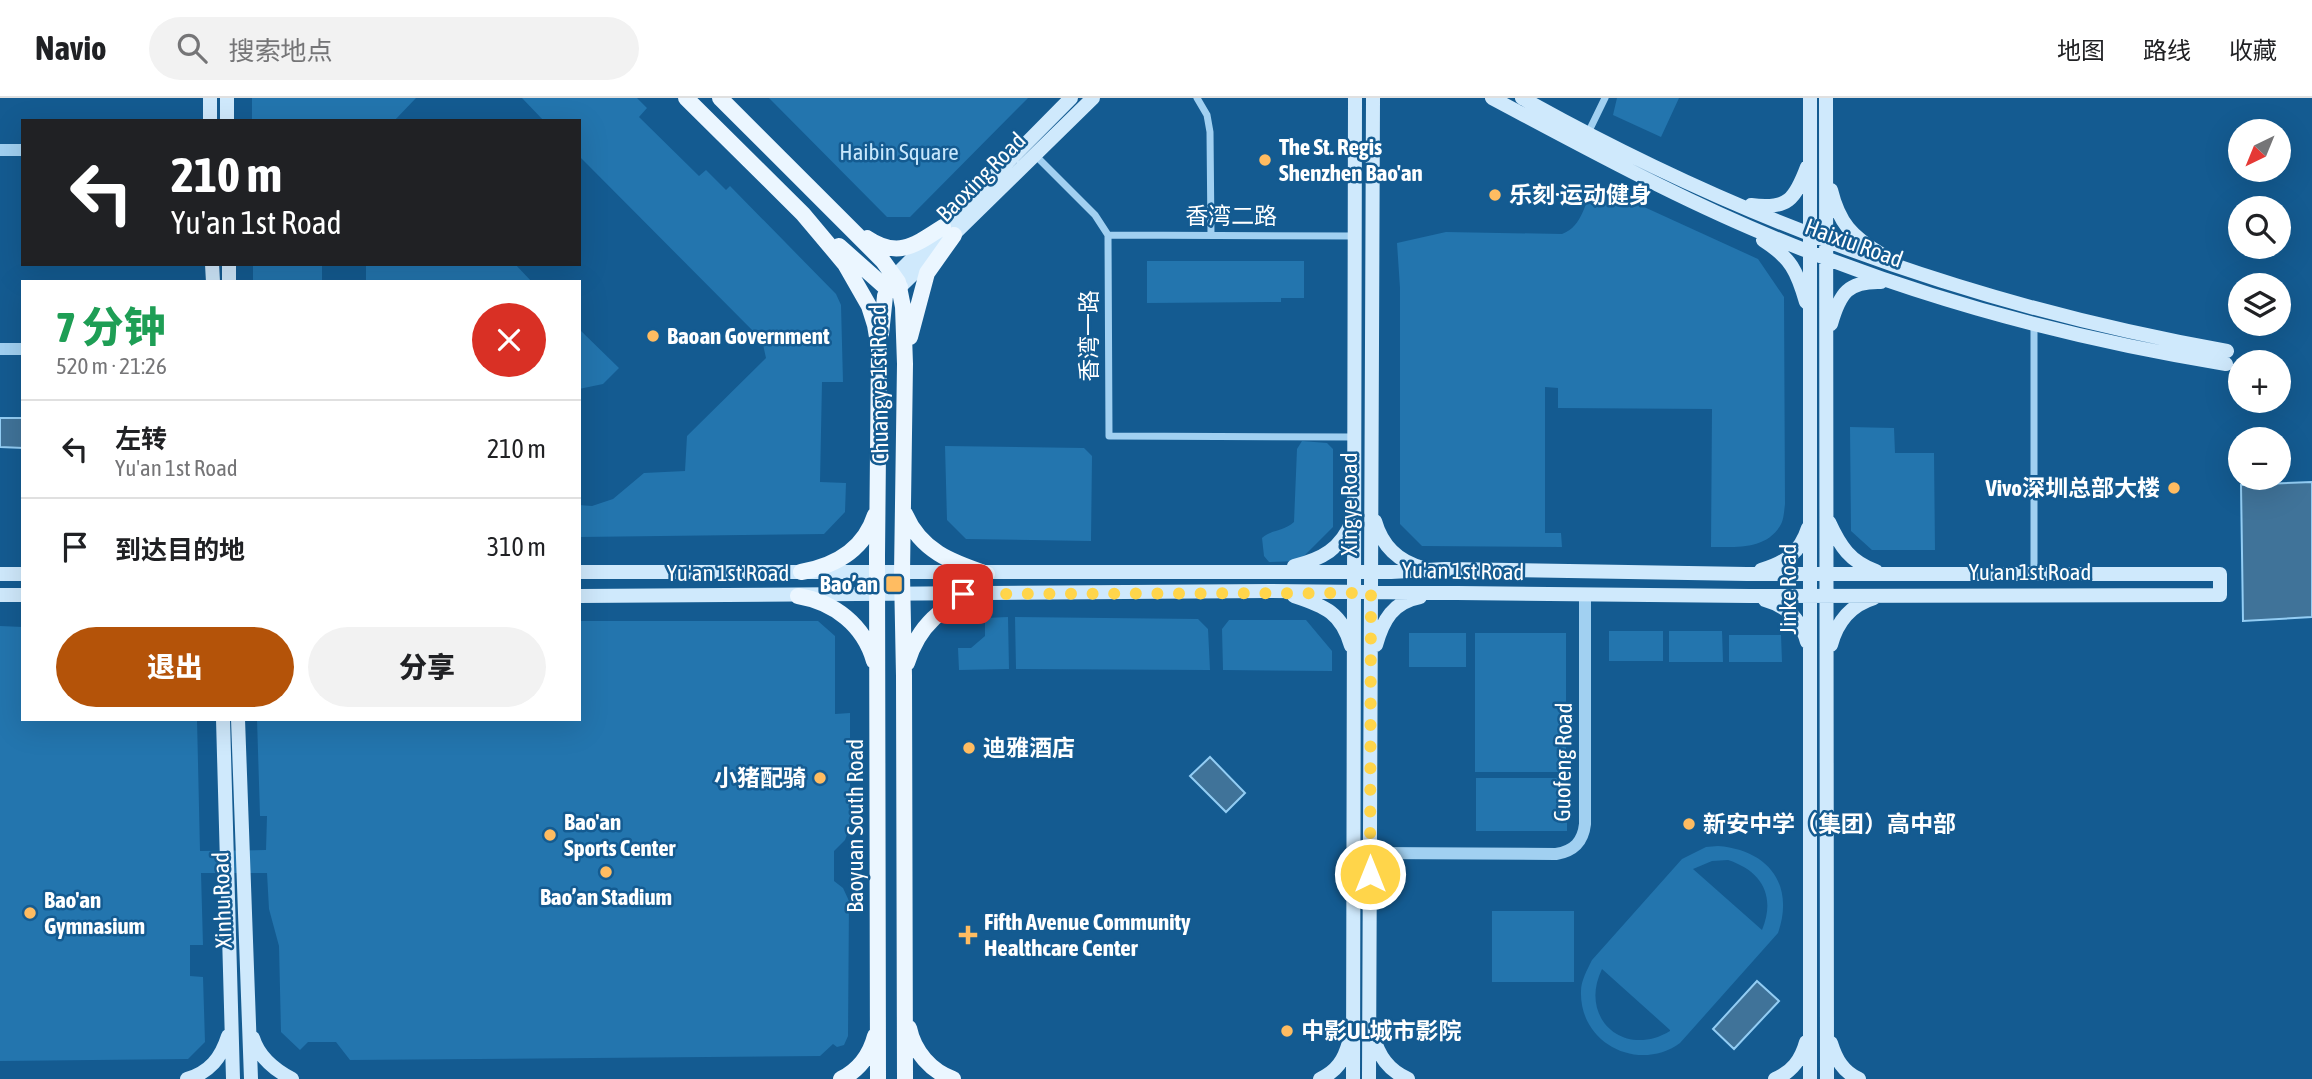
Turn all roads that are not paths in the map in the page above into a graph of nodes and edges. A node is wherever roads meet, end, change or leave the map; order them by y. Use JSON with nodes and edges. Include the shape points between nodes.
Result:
{"nodes":[{"id":1,"x":210,"y":98,"type":"edge"},
{"id":2,"x":227,"y":98,"type":"edge"},
{"id":3,"x":686,"y":98,"type":"edge"},
{"id":4,"x":720,"y":98,"type":"edge"},
{"id":5,"x":1071,"y":98,"type":"edge"},
{"id":6,"x":1093,"y":98,"type":"edge"},
{"id":7,"x":1197,"y":98,"type":"edge"},
{"id":8,"x":1355,"y":98,"type":"edge"},
{"id":9,"x":1376,"y":98,"type":"edge"},
{"id":10,"x":1492,"y":98,"type":"edge"},
{"id":11,"x":1522,"y":98,"type":"edge"},
{"id":12,"x":1605,"y":98,"type":"edge"},
{"id":13,"x":1810,"y":98,"type":"edge"},
{"id":14,"x":1826,"y":98,"type":"edge"},
{"id":15,"x":210,"y":119,"type":"edge"},
{"id":16,"x":227,"y":119,"type":"edge"},
{"id":17,"x":1588,"y":134,"type":"junction"},
{"id":18,"x":0,"y":150,"type":"edge"},
{"id":19,"x":21,"y":150,"type":"edge"},
{"id":20,"x":1035,"y":155,"type":"junction"},
{"id":21,"x":1811,"y":159,"type":"junction"},
{"id":22,"x":1826,"y":166,"type":"junction"},
{"id":23,"x":1723,"y":200,"type":"junction"},
{"id":24,"x":803,"y":214,"type":"junction"},
{"id":25,"x":1724,"y":215,"type":"junction"},
{"id":26,"x":851,"y":228,"type":"junction"},
{"id":27,"x":949,"y":231,"type":"junction"},
{"id":28,"x":1811,"y":234,"type":"junction"},
{"id":29,"x":1108,"y":235,"type":"junction"},
{"id":30,"x":1211,"y":235,"type":"junction"},
{"id":31,"x":1355,"y":236,"type":"junction"},
{"id":32,"x":1826,"y":240,"type":"junction"},
{"id":33,"x":1811,"y":253,"type":"junction"},
{"id":34,"x":1826,"y":259,"type":"junction"},
{"id":35,"x":1916,"y":274,"type":"junction"},
{"id":36,"x":1892,"y":282,"type":"junction"},
{"id":37,"x":894,"y":284,"type":"junction"},
{"id":38,"x":1810,"y":315,"type":"junction"},
{"id":39,"x":2034,"y":324,"type":"junction"},
{"id":40,"x":1826,"y":342,"type":"junction"},
{"id":41,"x":0,"y":349,"type":"edge"},
{"id":42,"x":21,"y":349,"type":"edge"},
{"id":43,"x":879,"y":349,"type":"junction"},
{"id":44,"x":905,"y":364,"type":"junction"},
{"id":45,"x":1355,"y":437,"type":"junction"},
{"id":46,"x":903,"y":506,"type":"junction"},
{"id":47,"x":1372,"y":507,"type":"junction"},
{"id":48,"x":877,"y":509,"type":"junction"},
{"id":49,"x":1355,"y":509,"type":"junction"},
{"id":50,"x":1811,"y":517,"type":"junction"},
{"id":51,"x":1827,"y":518,"type":"junction"},
{"id":52,"x":1445,"y":569,"type":"junction"},
{"id":53,"x":1275,"y":571,"type":"junction"},
{"id":54,"x":581,"y":572,"type":"edge"},
{"id":55,"x":801,"y":572,"type":"junction"},
{"id":56,"x":1355,"y":572,"type":"junction"},
{"id":57,"x":1371,"y":572,"type":"junction"},
{"id":58,"x":2034,"y":572,"type":"junction"},
{"id":59,"x":877,"y":573,"type":"junction"},
{"id":60,"x":0,"y":574,"type":"edge"},
{"id":61,"x":21,"y":574,"type":"edge"},
{"id":62,"x":902,"y":574,"type":"junction"},
{"id":63,"x":987,"y":574,"type":"junction"},
{"id":64,"x":1747,"y":574,"type":"junction"},
{"id":65,"x":1811,"y":574,"type":"junction"},
{"id":66,"x":1827,"y":574,"type":"junction"},
{"id":67,"x":1884,"y":574,"type":"junction"},
{"id":68,"x":1272,"y":592,"type":"junction"},
{"id":69,"x":981,"y":593,"type":"junction"},
{"id":70,"x":1355,"y":593,"type":"junction"},
{"id":71,"x":1371,"y":593,"type":"junction"},
{"id":72,"x":877,"y":594,"type":"junction"},
{"id":73,"x":902,"y":594,"type":"junction"},
{"id":74,"x":1444,"y":594,"type":"junction"},
{"id":75,"x":0,"y":595,"type":"edge"},
{"id":76,"x":21,"y":595,"type":"edge"},
{"id":77,"x":1585,"y":595,"type":"junction"},
{"id":78,"x":1883,"y":595,"type":"junction"},
{"id":79,"x":581,"y":596,"type":"edge"},
{"id":80,"x":798,"y":596,"type":"junction"},
{"id":81,"x":1750,"y":596,"type":"junction"},
{"id":82,"x":1811,"y":596,"type":"junction"},
{"id":83,"x":1827,"y":596,"type":"junction"},
{"id":84,"x":1811,"y":657,"type":"junction"},
{"id":85,"x":1827,"y":660,"type":"junction"},
{"id":86,"x":877,"y":676,"type":"junction"},
{"id":87,"x":904,"y":676,"type":"junction"},
{"id":88,"x":1371,"y":678,"type":"junction"},
{"id":89,"x":1355,"y":679,"type":"junction"},
{"id":90,"x":223,"y":721,"type":"edge"},
{"id":91,"x":238,"y":721,"type":"edge"},
{"id":92,"x":1371,"y":853,"type":"junction"},
{"id":93,"x":905,"y":1012,"type":"junction"},
{"id":94,"x":1810,"y":1017,"type":"junction"},
{"id":95,"x":1369,"y":1019,"type":"junction"},
{"id":96,"x":1353,"y":1020,"type":"junction"},
{"id":97,"x":1826,"y":1021,"type":"junction"},
{"id":98,"x":232,"y":1024,"type":"junction"},
{"id":99,"x":878,"y":1024,"type":"junction"},
{"id":100,"x":250,"y":1027,"type":"junction"},
{"id":101,"x":187,"y":1079,"type":"edge"},
{"id":102,"x":233,"y":1079,"type":"edge"},
{"id":103,"x":251,"y":1079,"type":"edge"},
{"id":104,"x":292,"y":1079,"type":"edge"},
{"id":105,"x":841,"y":1079,"type":"edge"},
{"id":106,"x":878,"y":1079,"type":"edge"},
{"id":107,"x":905,"y":1079,"type":"edge"},
{"id":108,"x":953,"y":1079,"type":"edge"},
{"id":109,"x":1320,"y":1079,"type":"edge"},
{"id":110,"x":1353,"y":1079,"type":"edge"},
{"id":111,"x":1369,"y":1079,"type":"edge"},
{"id":112,"x":1408,"y":1079,"type":"edge"},
{"id":113,"x":1775,"y":1079,"type":"edge"},
{"id":114,"x":1810,"y":1079,"type":"edge"},
{"id":115,"x":1827,"y":1079,"type":"edge"},
{"id":116,"x":1859,"y":1079,"type":"edge"}],
"edges":[{"from":1,"to":15,"type":"main road"},
{"from":2,"to":16,"type":"main road"},
{"from":3,"to":24,"type":"main road","name":"Chuangye 1st Road"},
{"from":4,"to":26,"type":"main road","name":"Chuangye 1st Road"},
{"from":5,"to":27,"type":"main road","name":"Baoxing Road"},
{"from":6,"to":20,"type":"main road","name":"Baoxing Road"},
{"from":7,"to":30,"type":"street","via":[[1210,132]]},
{"from":8,"to":31,"type":"main road","name":"Xingye Road"},
{"from":9,"to":47,"type":"main road","name":"Xingye Road"},
{"from":10,"to":25,"type":"main road","name":"Haixiu Road"},
{"from":11,"to":17,"type":"main road","name":"Haixiu Road"},
{"from":12,"to":17,"type":"street"},
{"from":13,"to":21,"type":"main road","name":"Jinke Road"},
{"from":14,"to":22,"type":"main road","name":"Jinke Road"},
{"from":17,"to":23,"type":"main road","name":"Haixiu Road"},
{"from":18,"to":19,"type":"street"},
{"from":20,"to":27,"type":"main road","name":"Baoxing Road"},
{"from":20,"to":29,"type":"street","via":[[1095,215]]},
{"from":21,"to":23,"type":"main road","via":[[1796,193],[1786,202],[1770,207]]},
{"from":21,"to":28,"type":"main road","name":"Jinke Road"},
{"from":22,"to":32,"type":"main road","name":"Jinke Road"},
{"from":22,"to":35,"type":"main road","via":[[1836,209],[1850,232]]},
{"from":23,"to":28,"type":"main road","name":"Haixiu Road"},
{"from":24,"to":37,"type":"main road"},
{"from":24,"to":43,"type":"main road","name":"Chuangye 1st Road","via":[[861,288],[873,314]]},
{"from":25,"to":33,"type":"main road","name":"Haixiu Road"},
{"from":25,"to":38,"type":"main road","via":[[1785,256],[1796,270]]},
{"from":26,"to":27,"type":"main road","via":[[876,244],[897,249]]},
{"from":26,"to":37,"type":"main road","name":"Chuangye 1st Road"},
{"from":27,"to":37,"type":"main road","name":"Baoxing Road"},
{"from":27,"to":44,"type":"main road","via":[[923,283]]},
{"from":28,"to":32,"type":"main road","name":"Haixiu Road"},
{"from":28,"to":33,"type":"main road","name":"Jinke Road"},
{"from":29,"to":30,"type":"street","name":"香湾二路"},
{"from":29,"to":45,"type":"street","name":"香湾一路","via":[[1109,436]]},
{"from":30,"to":31,"type":"street","name":"香湾二路"},
{"from":31,"to":45,"type":"main road","name":"Xingye Road"},
{"from":32,"to":34,"type":"main road","name":"Jinke Road"},
{"from":32,"to":35,"type":"main road","name":"Haixiu Road"},
{"from":33,"to":34,"type":"main road","name":"Haixiu Road"},
{"from":33,"to":38,"type":"main road","name":"Jinke Road"},
{"from":34,"to":36,"type":"main road","name":"Haixiu Road"},
{"from":34,"to":40,"type":"main road","name":"Jinke Road"},
{"from":35,"to":39,"type":"main road","name":"Haixiu Road","via":[[2069,319],[2227,358],[2143,351]]},
{"from":36,"to":39,"type":"main road","name":"Haixiu Road"},
{"from":36,"to":40,"type":"main road","via":[[1868,281],[1849,288],[1836,307]]},
{"from":37,"to":43,"type":"main road"},
{"from":37,"to":44,"type":"main road","name":"Chuangye 1st Road"},
{"from":38,"to":50,"type":"main road","name":"Jinke Road"},
{"from":39,"to":58,"type":"street"},
{"from":40,"to":51,"type":"main road","name":"Jinke Road"},
{"from":41,"to":42,"type":"street"},
{"from":43,"to":48,"type":"main road","name":"Chuangye 1st Road"},
{"from":44,"to":46,"type":"main road","name":"Chuangye 1st Road"},
{"from":45,"to":49,"type":"main road","name":"Xingye Road"},
{"from":46,"to":62,"type":"main road","name":"Chuangye 1st Road"},
{"from":46,"to":63,"type":"main road","via":[[914,531],[932,551]]},
{"from":47,"to":52,"type":"main road","via":[[1380,536],[1397,557],[1421,568]]},
{"from":47,"to":57,"type":"main road","name":"Xingye Road"},
{"from":48,"to":55,"type":"main road","via":[[869,531],[847,555]]},
{"from":48,"to":59,"type":"main road","name":"Chuangye 1st Road"},
{"from":49,"to":53,"type":"main road","via":[[1348,532],[1337,547],[1310,562]]},
{"from":49,"to":56,"type":"main road","name":"Xingye Road"},
{"from":50,"to":64,"type":"main road","via":[[1793,555]]},
{"from":50,"to":65,"type":"main road","name":"Jinke Road"},
{"from":51,"to":66,"type":"main road","name":"Jinke Road"},
{"from":51,"to":67,"type":"main road","via":[[1848,555]]},
{"from":52,"to":57,"type":"main road","name":"Yu'an 1st Road"},
{"from":52,"to":64,"type":"main road","name":"Yu'an 1st Road"},
{"from":53,"to":56,"type":"main road","name":"Yu'an 1st Road"},
{"from":53,"to":63,"type":"main road","name":"Yu'an 1st Road"},
{"from":54,"to":55,"type":"main road","name":"Yu'an 1st Road"},
{"from":55,"to":59,"type":"main road","name":"Yu'an 1st Road"},
{"from":56,"to":57,"type":"main road","name":"Yu'an 1st Road"},
{"from":56,"to":70,"type":"main road","name":"Xingye Road"},
{"from":57,"to":71,"type":"main road","name":"Xingye Road"},
{"from":58,"to":67,"type":"main road","name":"Yu'an 1st Road"},
{"from":58,"to":78,"type":"main road","name":"Yu'an 1st Road","via":[[2220,574],[2220,595]]},
{"from":59,"to":62,"type":"main road","name":"Yu'an 1st Road"},
{"from":59,"to":72,"type":"main road","name":"Baoyuan South Road"},
{"from":60,"to":61,"type":"main road"},
{"from":62,"to":63,"type":"main road","name":"Yu'an 1st Road"},
{"from":62,"to":73,"type":"main road"},
{"from":64,"to":65,"type":"main road","name":"Yu'an 1st Road"},
{"from":65,"to":66,"type":"main road","name":"Yu'an 1st Road"},
{"from":65,"to":82,"type":"main road","name":"Jinke Road"},
{"from":66,"to":67,"type":"main road","name":"Yu'an 1st Road"},
{"from":66,"to":83,"type":"main road","name":"Jinke Road"},
{"from":68,"to":69,"type":"main road","name":"Yu'an 1st Road"},
{"from":68,"to":70,"type":"main road","name":"Yu'an 1st Road"},
{"from":68,"to":89,"type":"main road","via":[[1315,603],[1334,614],[1350,644]]},
{"from":69,"to":73,"type":"main road","name":"Yu'an 1st Road"},
{"from":69,"to":87,"type":"main road","via":[[947,607],[927,625],[913,646]]},
{"from":70,"to":71,"type":"main road","name":"Yu'an 1st Road"},
{"from":70,"to":89,"type":"main road","name":"Xingye Road"},
{"from":71,"to":74,"type":"main road","name":"Yu'an 1st Road"},
{"from":71,"to":88,"type":"main road","name":"Xingye Road"},
{"from":72,"to":73,"type":"main road","name":"Yu'an 1st Road"},
{"from":72,"to":80,"type":"main road","name":"Yu'an 1st Road"},
{"from":72,"to":86,"type":"main road","name":"Baoyuan South Road"},
{"from":73,"to":87,"type":"main road"},
{"from":74,"to":77,"type":"main road","name":"Yu'an 1st Road"},
{"from":74,"to":88,"type":"main road","via":[[1416,598],[1390,612],[1380,631]]},
{"from":75,"to":76,"type":"main road"},
{"from":77,"to":81,"type":"main road","name":"Yu'an 1st Road"},
{"from":77,"to":92,"type":"street","name":"Guofeng Road","via":[[1585,824],[1577,845],[1556,853]]},
{"from":78,"to":83,"type":"main road","name":"Yu'an 1st Road"},
{"from":78,"to":85,"type":"main road","via":[[1866,600],[1845,616]]},
{"from":79,"to":80,"type":"main road","name":"Yu'an 1st Road"},
{"from":80,"to":86,"type":"main road","via":[[834,608],[853,624],[868,645]]},
{"from":81,"to":82,"type":"main road","name":"Yu'an 1st Road"},
{"from":81,"to":84,"type":"main road","via":[[1790,612],[1803,628]]},
{"from":82,"to":83,"type":"main road","name":"Yu'an 1st Road"},
{"from":82,"to":84,"type":"main road","name":"Jinke Road"},
{"from":83,"to":85,"type":"main road","name":"Jinke Road"},
{"from":84,"to":94,"type":"main road","name":"Jinke Road"},
{"from":85,"to":97,"type":"main road","name":"Jinke Road"},
{"from":86,"to":99,"type":"main road","name":"Baoyuan South Road"},
{"from":87,"to":93,"type":"main road"},
{"from":88,"to":92,"type":"main road","name":"Xingye Road"},
{"from":89,"to":96,"type":"main road","name":"Xingye Road"},
{"from":90,"to":98,"type":"main road","name":"Xinhu Road"},
{"from":91,"to":100,"type":"main road","name":"Xinhu Road"},
{"from":92,"to":95,"type":"main road","name":"Xingye Road"},
{"from":93,"to":107,"type":"main road"},
{"from":93,"to":108,"type":"main road","via":[[910,1035],[925,1061]]},
{"from":94,"to":113,"type":"main road","via":[[1800,1058],[1790,1071]]},
{"from":94,"to":114,"type":"main road","name":"Jinke Road"},
{"from":95,"to":111,"type":"main road","name":"Xingye Road"},
{"from":95,"to":112,"type":"main road","via":[[1382,1057]]},
{"from":96,"to":109,"type":"main road","via":[[1341,1064]]},
{"from":96,"to":110,"type":"main road","name":"Xingye Road"},
{"from":97,"to":115,"type":"main road","name":"Jinke Road"},
{"from":97,"to":116,"type":"main road","via":[[1836,1057]]},
{"from":98,"to":101,"type":"main road","via":[[215,1063]]},
{"from":98,"to":102,"type":"main road","name":"Xinhu Road"},
{"from":99,"to":105,"type":"main road","via":[[864,1060]]},
{"from":99,"to":106,"type":"main road","name":"Baoyuan South Road"},
{"from":100,"to":103,"type":"main road","name":"Xinhu Road"},
{"from":100,"to":104,"type":"main road","via":[[264,1058]]}]}
